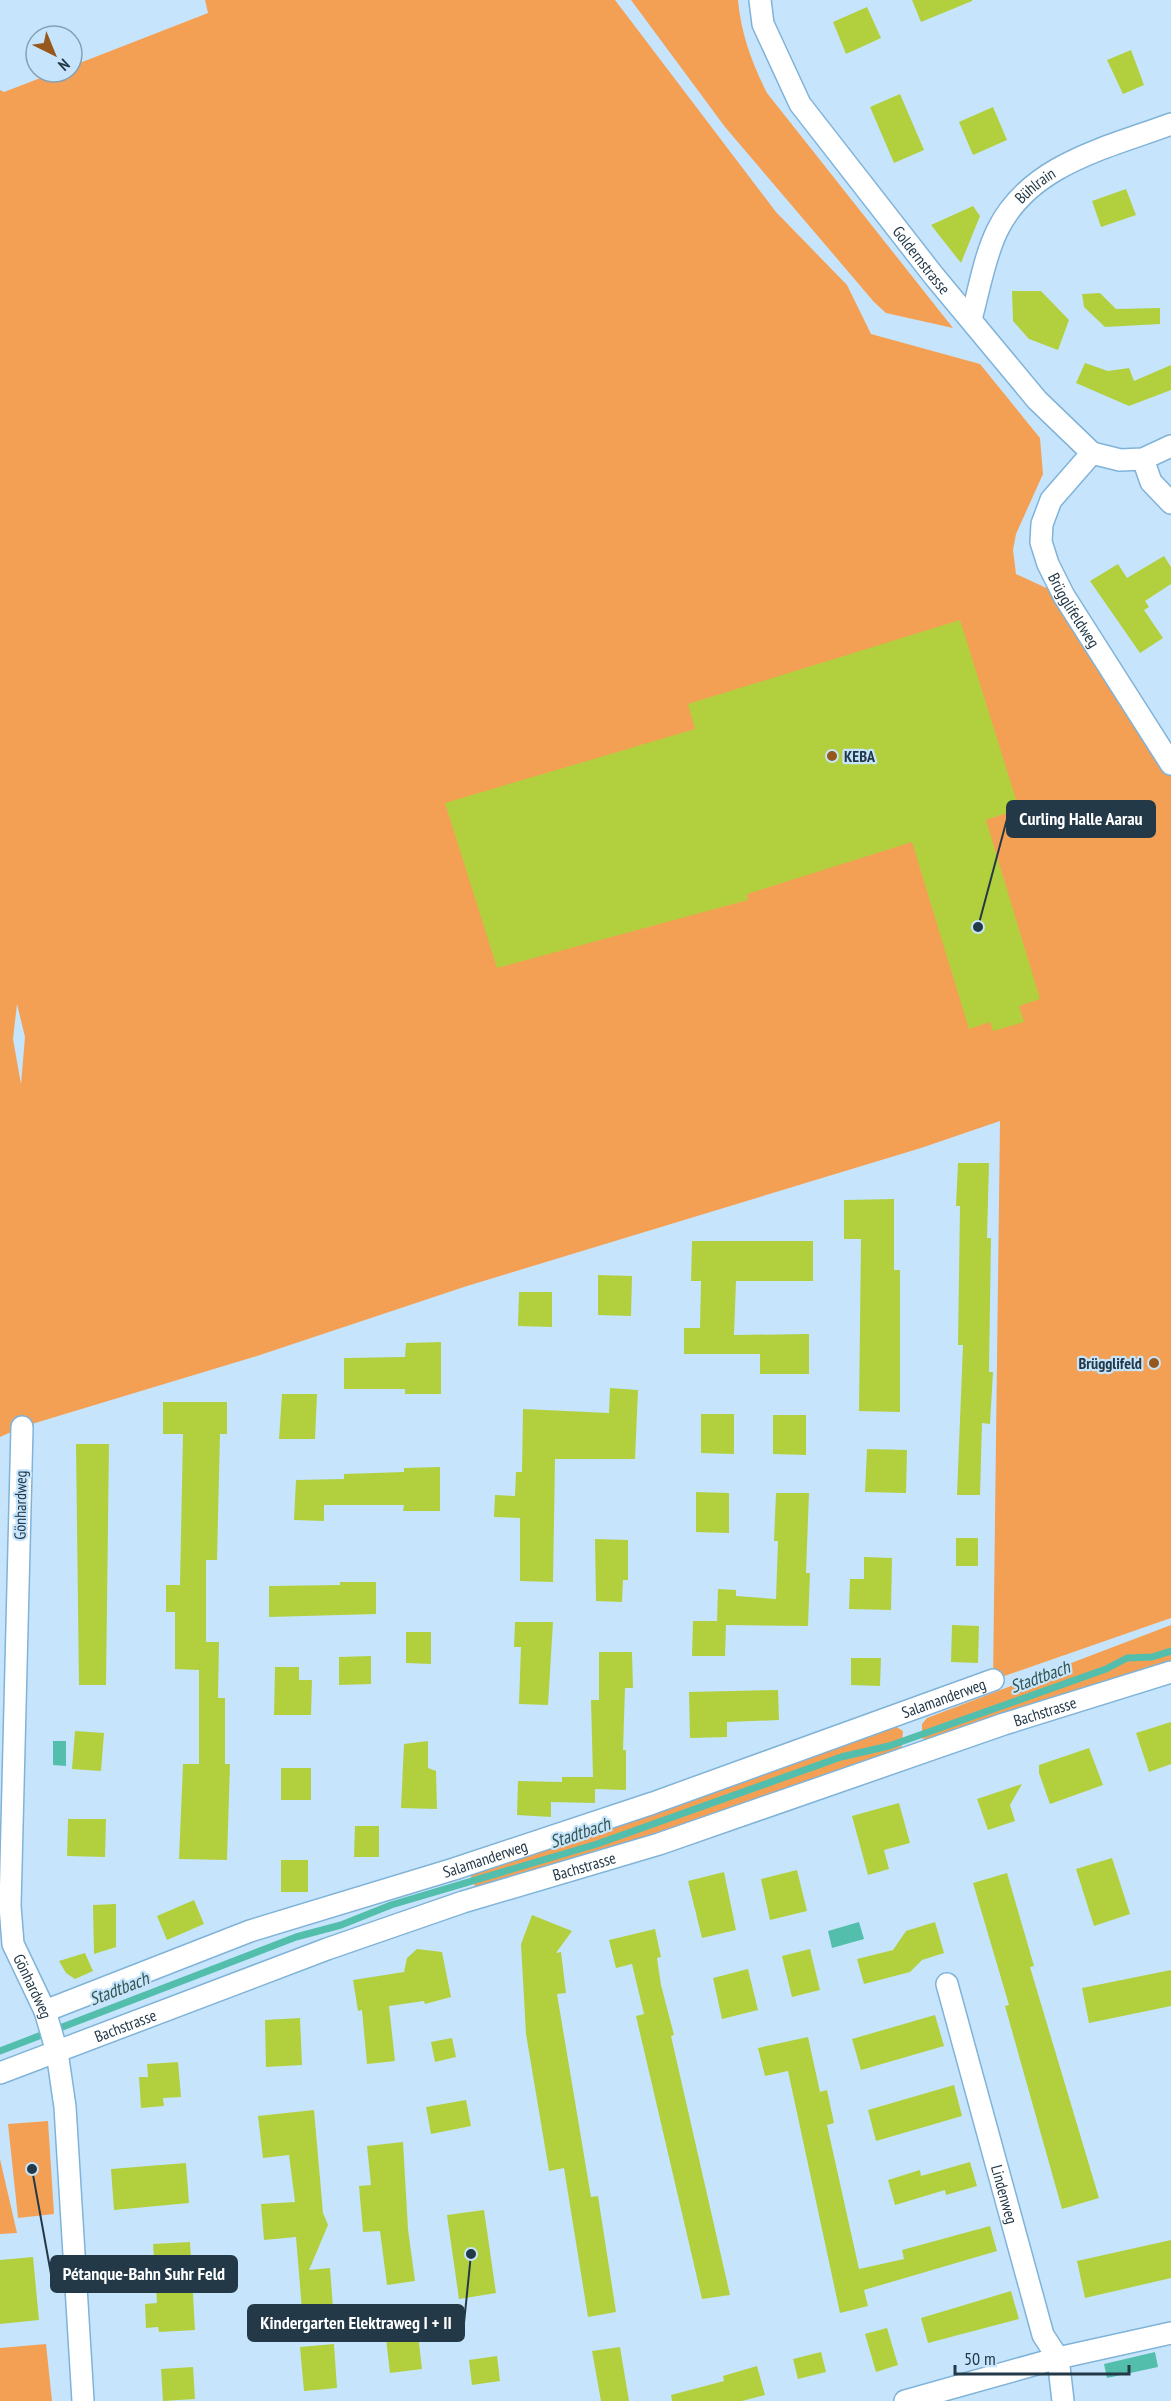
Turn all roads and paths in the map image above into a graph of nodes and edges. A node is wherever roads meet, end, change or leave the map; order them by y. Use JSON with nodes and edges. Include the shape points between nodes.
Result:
{"nodes":[{"id":1,"x":760,"y":0,"type":"edge"},
{"id":2,"x":1171,"y":124,"type":"edge"},
{"id":3,"x":971,"y":319,"type":"junction"},
{"id":4,"x":1171,"y":446,"type":"edge"},
{"id":5,"x":1092,"y":453,"type":"junction"},
{"id":6,"x":1143,"y":459,"type":"junction"},
{"id":7,"x":1171,"y":503,"type":"edge"},
{"id":8,"x":1171,"y":764,"type":"edge"},
{"id":9,"x":21,"y":1427,"type":"dead end"},
{"id":10,"x":1171,"y":1672,"type":"edge"},
{"id":11,"x":993,"y":1680,"type":"dead end"},
{"id":12,"x":947,"y":1984,"type":"dead end"},
{"id":13,"x":45,"y":2011,"type":"junction"},
{"id":14,"x":57,"y":2052,"type":"junction"},
{"id":15,"x":0,"y":2073,"type":"edge"},
{"id":16,"x":1171,"y":2333,"type":"edge"},
{"id":17,"x":1058,"y":2358,"type":"junction"},
{"id":18,"x":83,"y":2401,"type":"edge"},
{"id":19,"x":905,"y":2401,"type":"edge"},
{"id":20,"x":1063,"y":2401,"type":"edge"}],
"edges":[{"from":1,"to":3,"type":"street","name":"Goldernstrasse","via":[[763,24],[800,104]]},
{"from":2,"to":3,"type":"street","name":"Bühlrain","via":[[1063,164],[1026,191],[996,233]]},
{"from":3,"to":5,"type":"street","name":"Goldernstrasse","via":[[1037,400]]},
{"from":4,"to":6,"type":"street"},
{"from":5,"to":6,"type":"street","via":[[1120,460]]},
{"from":5,"to":8,"type":"street","name":"Brügglifeldweg","via":[[1051,500],[1042,524],[1043,549],[1064,596]]},
{"from":6,"to":7,"type":"street","via":[[1151,483]]},
{"from":9,"to":13,"type":"street","name":"Gönhardweg","via":[[10,1906],[13,1944]]},
{"from":10,"to":14,"type":"street","name":"Bachstrasse","via":[[1004,1724],[659,1844],[453,1906],[327,1949]]},
{"from":11,"to":13,"type":"street","name":"Salamanderweg","via":[[642,1806],[250,1931]]},
{"from":12,"to":17,"type":"street","name":"Lindenweg","via":[[1044,2335]]},
{"from":13,"to":14,"type":"street","name":"Gönhardweg"},
{"from":14,"to":15,"type":"street","name":"Bachstrasse"},
{"from":14,"to":18,"type":"street","name":"Gönhardweg","via":[[65,2107]]},
{"from":16,"to":17,"type":"street"},
{"from":17,"to":19,"type":"street"},
{"from":17,"to":20,"type":"street","name":"Lindenweg"}]}
